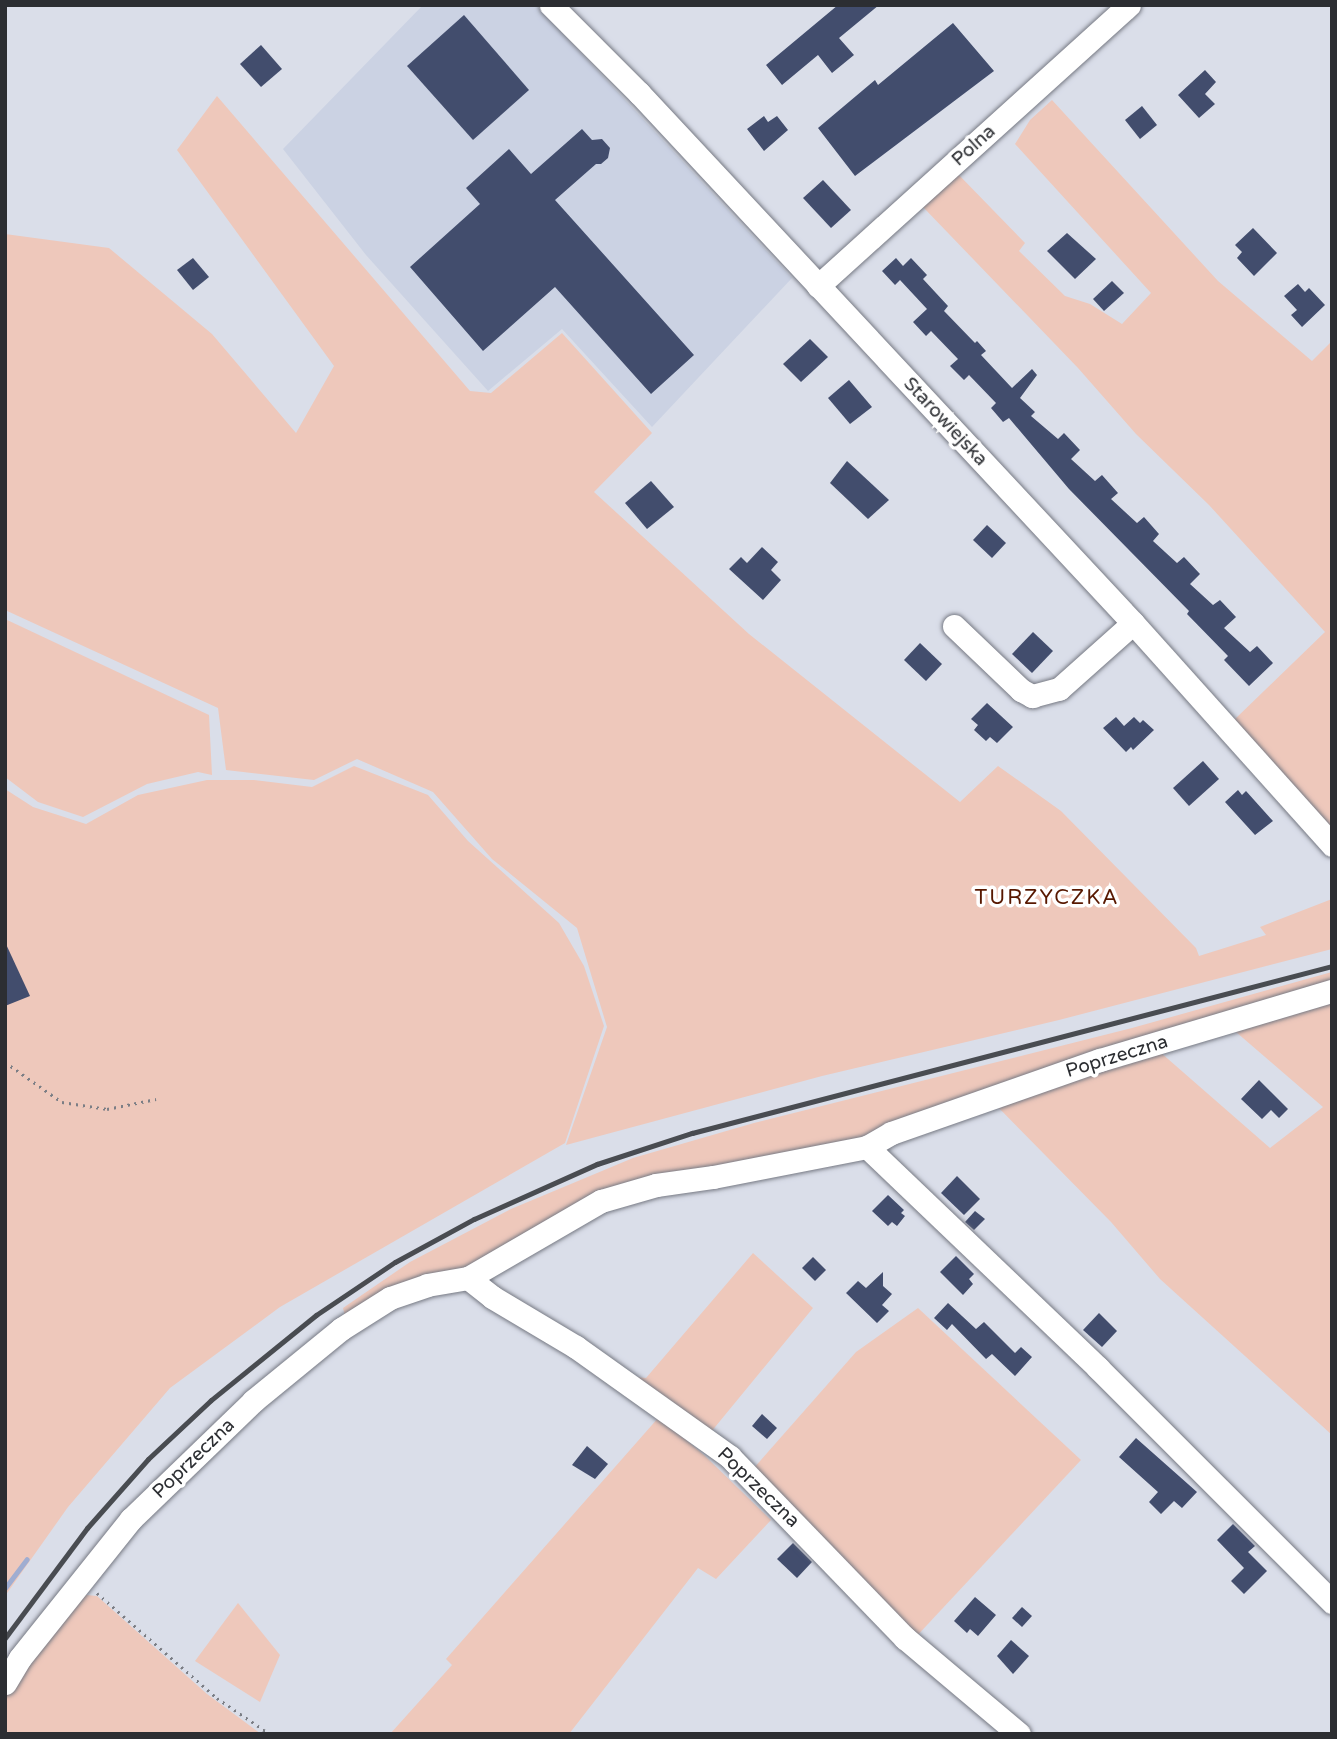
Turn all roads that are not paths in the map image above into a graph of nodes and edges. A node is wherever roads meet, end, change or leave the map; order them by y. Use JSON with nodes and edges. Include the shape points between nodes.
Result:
{"nodes":[{"id":1,"x":551,"y":5,"type":"edge"},
{"id":2,"x":1129,"y":5,"type":"edge"},
{"id":3,"x":818,"y":286,"type":"junction"},
{"id":4,"x":1133,"y":623,"type":"junction"},
{"id":5,"x":954,"y":626,"type":"dead end"},
{"id":6,"x":1332,"y":845,"type":"edge"},
{"id":7,"x":1332,"y":991,"type":"edge"},
{"id":8,"x":867,"y":1147,"type":"junction"},
{"id":9,"x":468,"y":1278,"type":"junction"},
{"id":10,"x":1332,"y":1602,"type":"edge"},
{"id":11,"x":5,"y":1683,"type":"edge"},
{"id":12,"x":1019,"y":1734,"type":"edge"}],
"edges":[{"from":1,"to":3,"type":"street","name":"Starowiejska"},
{"from":2,"to":3,"type":"street","name":"Polna"},
{"from":3,"to":4,"type":"street","name":"Starowiejska"},
{"from":4,"to":5,"type":"street","via":[[1059,689],[1032,696]]},
{"from":4,"to":6,"type":"street","name":"Starowiejska"},
{"from":7,"to":8,"type":"street","name":"Poprzeczna","via":[[1100,1060],[891,1133]]},
{"from":8,"to":9,"type":"street","name":"Poprzeczna","via":[[656,1185],[601,1201]]},
{"from":8,"to":10,"type":"street","via":[[1098,1368]]},
{"from":9,"to":11,"type":"street","name":"Poprzeczna","via":[[427,1284],[390,1298],[341,1329],[253,1401],[131,1519]]},
{"from":9,"to":12,"type":"street","name":"Poprzeczna","via":[[576,1347],[730,1457],[905,1637]]}]}
